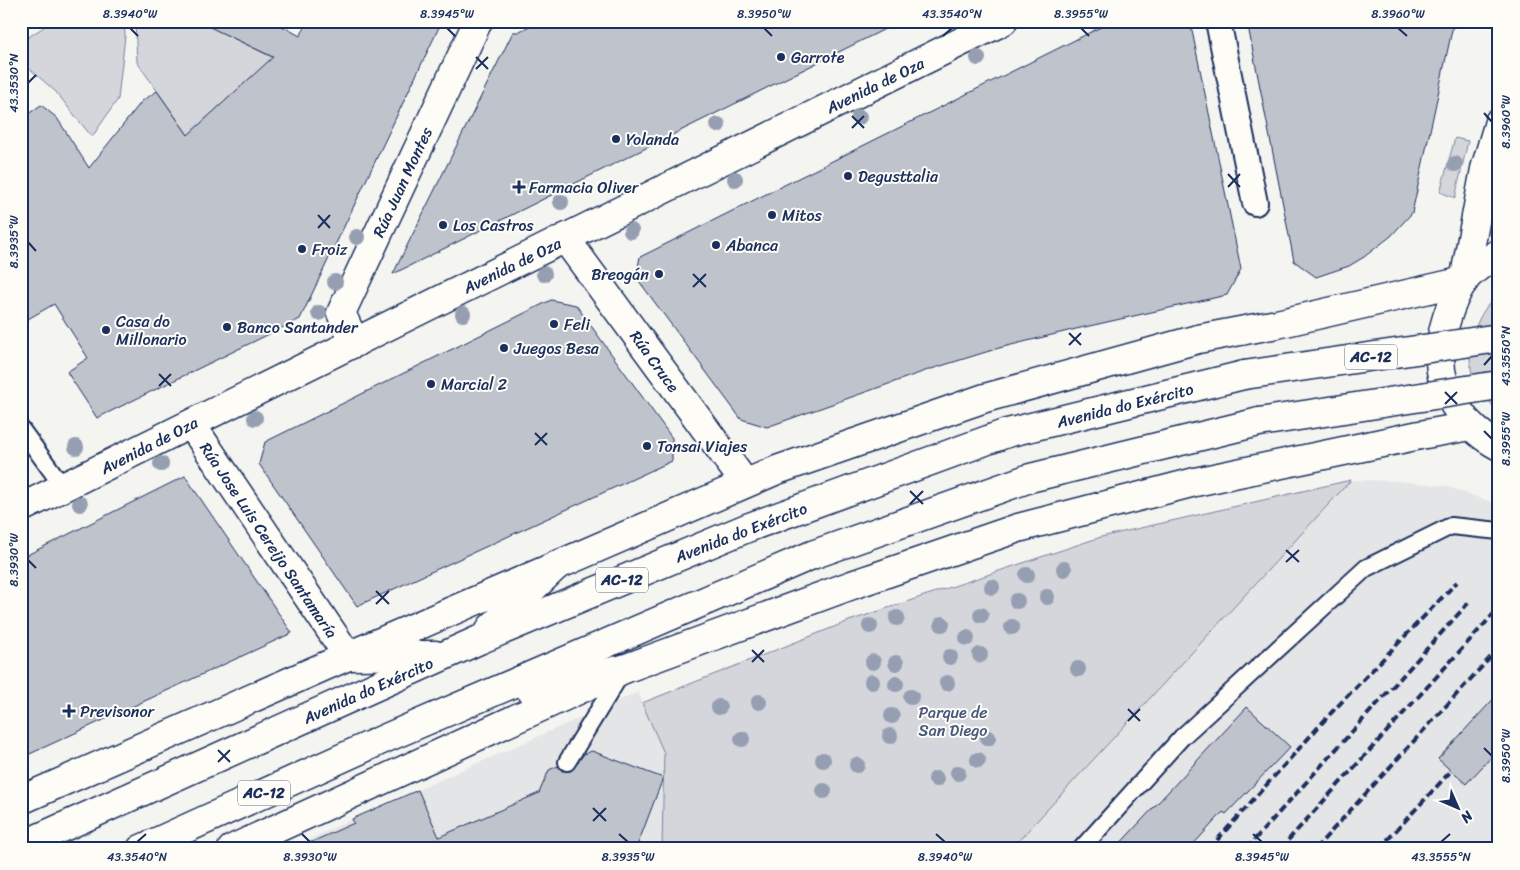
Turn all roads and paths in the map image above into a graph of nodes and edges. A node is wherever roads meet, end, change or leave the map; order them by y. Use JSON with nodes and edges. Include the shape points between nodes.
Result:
{"nodes":[{"id":1,"x":478,"y":21,"type":"edge"},
{"id":2,"x":1003,"y":21,"type":"edge"},
{"id":3,"x":1218,"y":21,"type":"edge"},
{"id":4,"x":1499,"y":122,"type":"edge"},
{"id":5,"x":1255,"y":203,"type":"dead end"},
{"id":6,"x":565,"y":238,"type":"junction"},
{"id":7,"x":1499,"y":253,"type":"edge"},
{"id":8,"x":1464,"y":281,"type":"junction"},
{"id":9,"x":1499,"y":338,"type":"edge"},
{"id":10,"x":355,"y":343,"type":"junction"},
{"id":11,"x":1499,"y":385,"type":"edge"},
{"id":12,"x":191,"y":424,"type":"junction"},
{"id":13,"x":1470,"y":426,"type":"junction"},
{"id":14,"x":21,"y":429,"type":"edge"},
{"id":15,"x":1499,"y":446,"type":"edge"},
{"id":16,"x":745,"y":483,"type":"junction"},
{"id":17,"x":64,"y":488,"type":"junction"},
{"id":18,"x":21,"y":508,"type":"edge"},
{"id":19,"x":1499,"y":531,"type":"edge"},
{"id":20,"x":557,"y":565,"type":"junction"},
{"id":21,"x":479,"y":640,"type":"junction"},
{"id":22,"x":444,"y":655,"type":"junction"},
{"id":23,"x":348,"y":656,"type":"junction"},
{"id":24,"x":624,"y":669,"type":"junction"},
{"id":25,"x":470,"y":702,"type":"junction"},
{"id":26,"x":567,"y":762,"type":"dead end"},
{"id":27,"x":21,"y":800,"type":"edge"},
{"id":28,"x":21,"y":846,"type":"edge"},
{"id":29,"x":141,"y":849,"type":"edge"},
{"id":30,"x":232,"y":849,"type":"edge"},
{"id":31,"x":1081,"y":849,"type":"edge"}],
"edges":[{"from":1,"to":10,"type":"street","name":"Rúa Juan Montes","via":[[341,313]]},
{"from":2,"to":6,"type":"street","name":"Avenida de Oza"},
{"from":3,"to":5,"type":"street"},
{"from":4,"to":8,"type":"street","via":[[1485,169]]},
{"from":6,"to":10,"type":"street","name":"Avenida de Oza"},
{"from":6,"to":16,"type":"street","name":"Rúa Cruce"},
{"from":7,"to":8,"type":"street","via":[[1481,264]]},
{"from":8,"to":13,"type":"street","via":[[1446,316],[1440,357],[1450,397]]},
{"from":8,"to":16,"type":"street","via":[[1198,339],[994,396]]},
{"from":9,"to":21,"type":"street","name":"Avenida do Exército","number":"AC-12","bridge":true,"via":[[1244,375],[1007,433],[747,528]]},
{"from":10,"to":12,"type":"street","name":"Avenida de Oza"},
{"from":11,"to":25,"type":"street","number":"AC-12","bridge":true,"via":[[1258,422],[1030,478],[830,548]]},
{"from":12,"to":17,"type":"street","name":"Avenida de Oza"},
{"from":12,"to":23,"type":"street","name":"Rúa Jose Luis Cereijo Santamaría"},
{"from":13,"to":15,"type":"street"},
{"from":13,"to":24,"type":"street","via":[[1195,482],[1018,528]]},
{"from":14,"to":17,"type":"lane"},
{"from":16,"to":20,"type":"street"},
{"from":17,"to":18,"type":"street","name":"Avenida de Oza"},
{"from":19,"to":31,"type":"lane","via":[[1451,526],[1366,568],[1182,737]]},
{"from":20,"to":21,"type":"street"},
{"from":20,"to":23,"type":"street"},
{"from":21,"to":22,"type":"street","name":"Avenida do Exército","number":"AC-12"},
{"from":22,"to":23,"type":"street"},
{"from":22,"to":28,"type":"street","name":"Avenida do Exército","number":"AC-12"},
{"from":23,"to":27,"type":"street"},
{"from":24,"to":25,"type":"street"},
{"from":24,"to":26,"type":"lane"},
{"from":24,"to":30,"type":"street"},
{"from":25,"to":29,"type":"street","number":"AC-12"}]}
